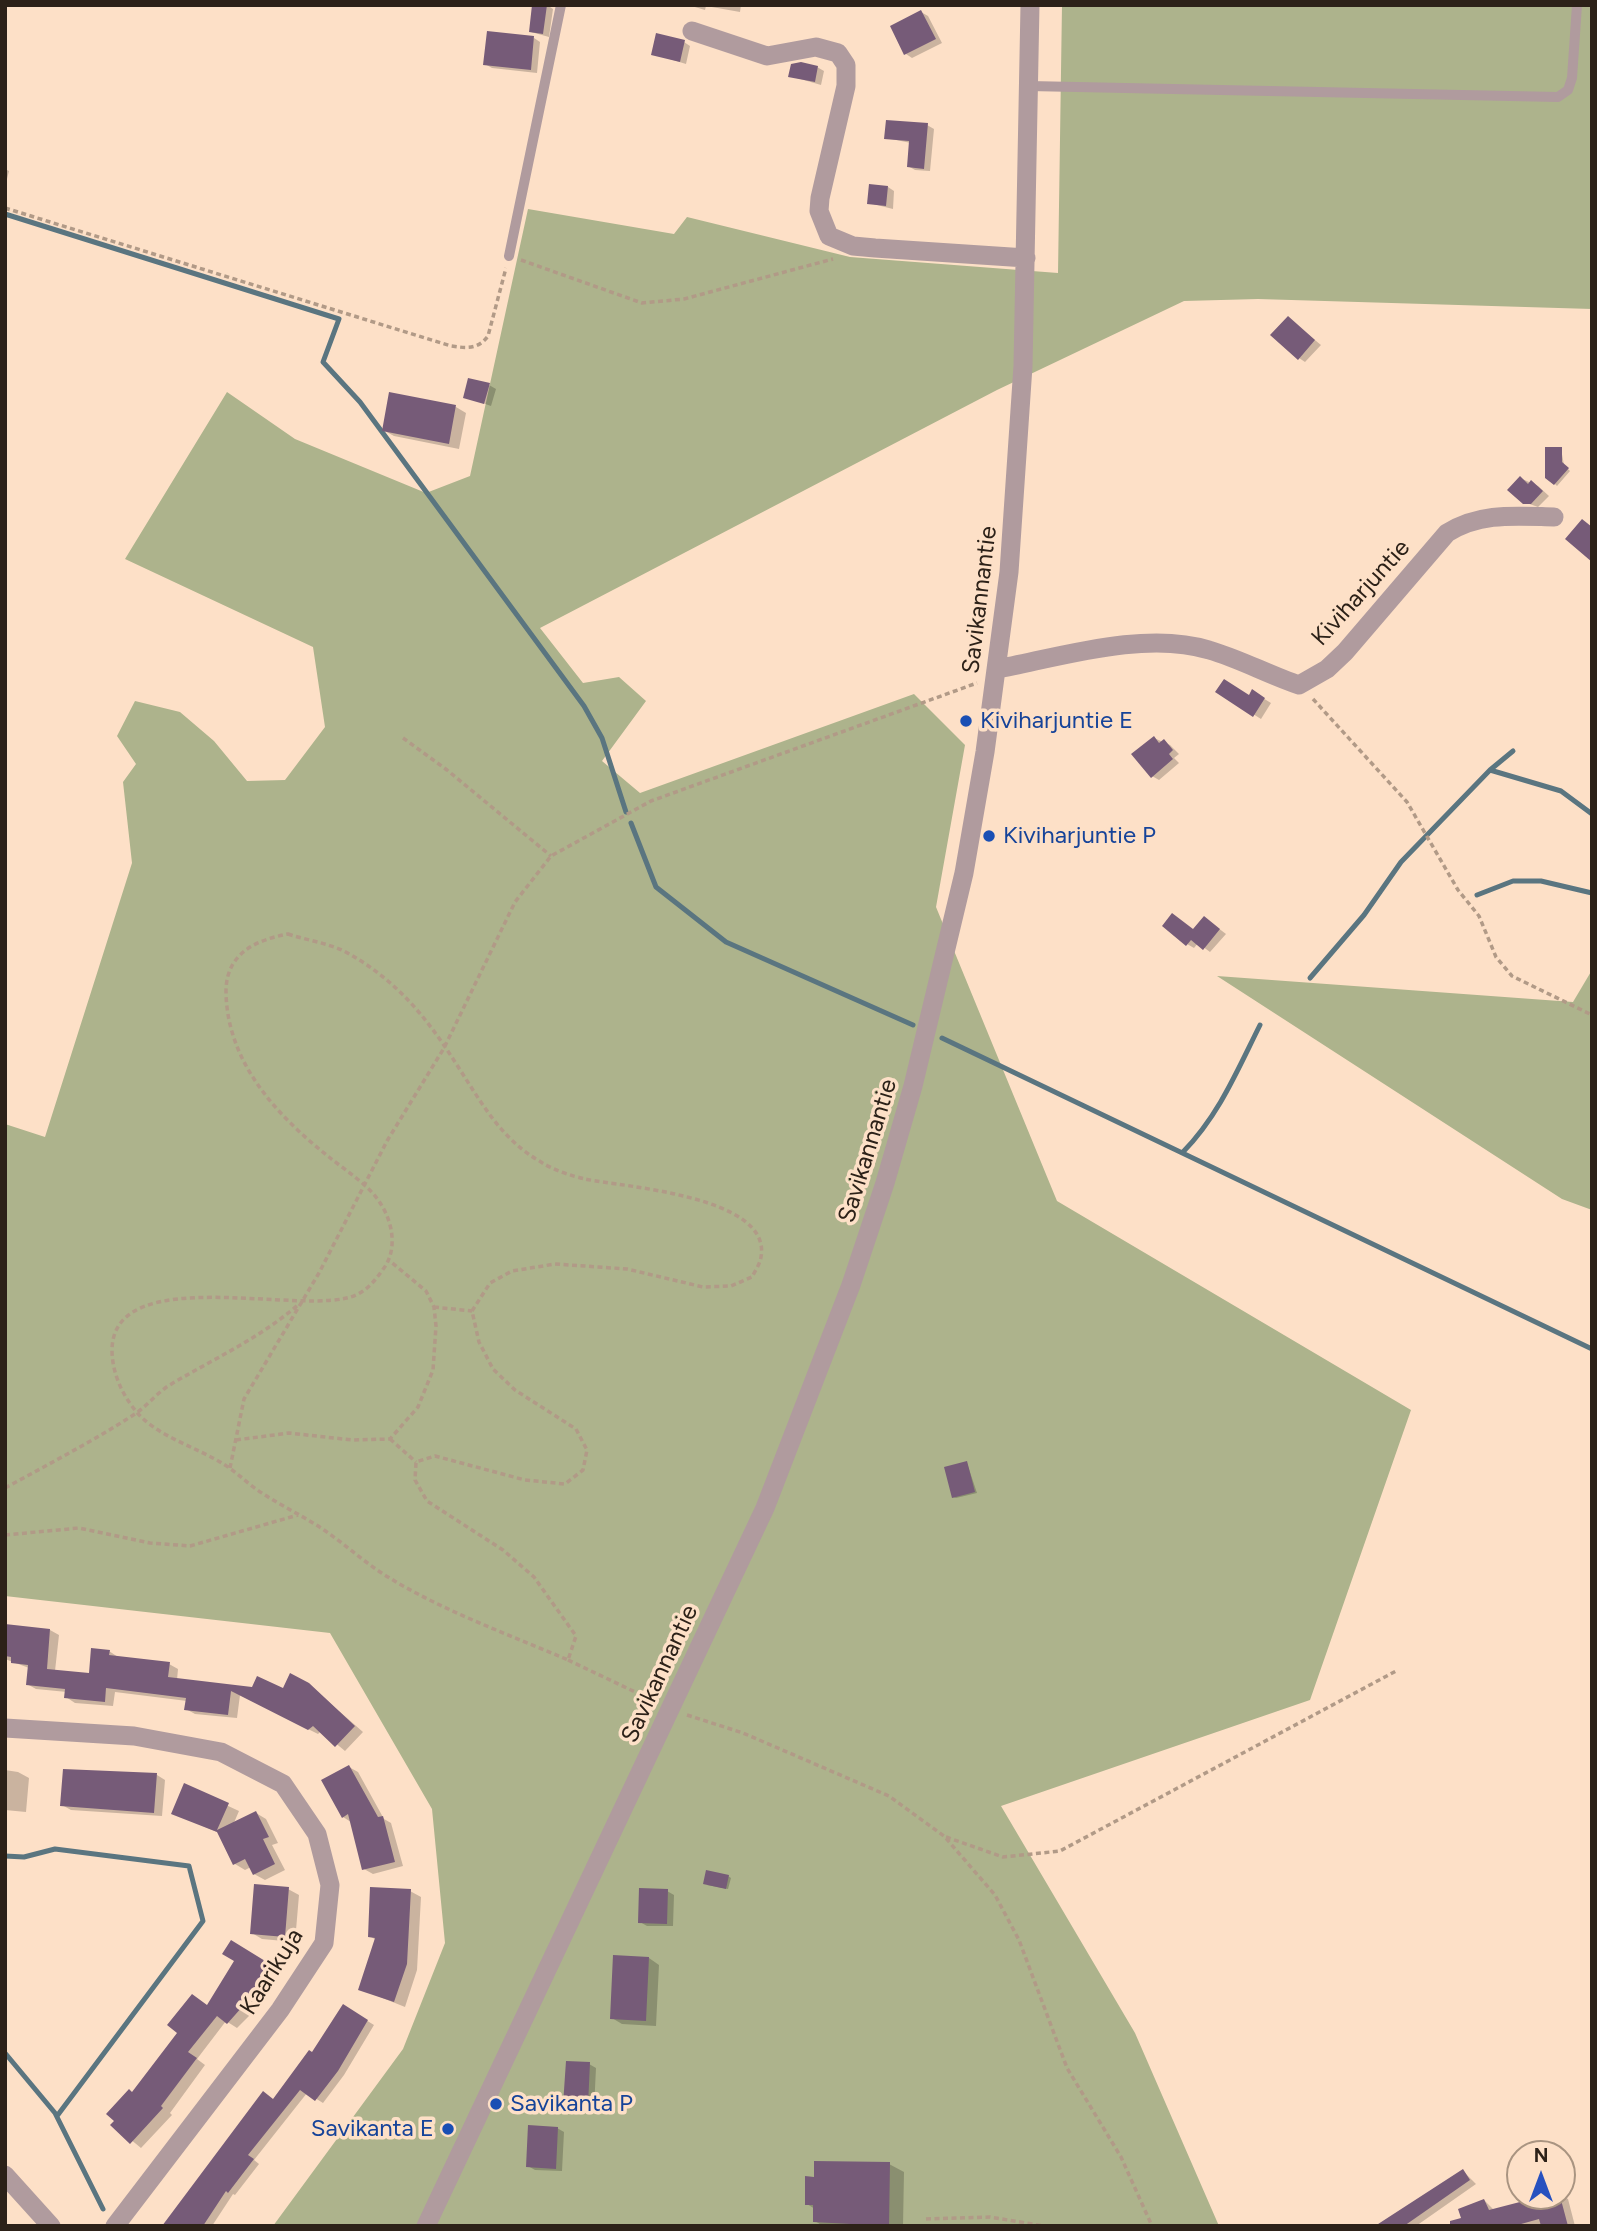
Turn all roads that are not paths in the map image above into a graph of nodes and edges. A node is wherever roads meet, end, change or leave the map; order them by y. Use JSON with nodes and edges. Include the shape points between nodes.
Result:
{"nodes":[{"id":1,"x":561,"y":5,"type":"edge"},
{"id":2,"x":1030,"y":5,"type":"edge"},
{"id":3,"x":1577,"y":5,"type":"edge"},
{"id":4,"x":692,"y":31,"type":"dead end"},
{"id":5,"x":1029,"y":86,"type":"junction"},
{"id":6,"x":509,"y":257,"type":"road end"},
{"id":7,"x":1026,"y":258,"type":"junction"},
{"id":8,"x":1554,"y":517,"type":"dead end"},
{"id":9,"x":996,"y":673,"type":"junction"},
{"id":10,"x":5,"y":1728,"type":"edge"},
{"id":11,"x":5,"y":2175,"type":"edge"},
{"id":12,"x":51,"y":2226,"type":"edge"},
{"id":13,"x":115,"y":2226,"type":"edge"},
{"id":14,"x":426,"y":2226,"type":"edge"}],
"edges":[{"from":1,"to":6,"type":"lane"},
{"from":2,"to":5,"type":"street","name":"Savikannantie"},
{"from":3,"to":5,"type":"lane","via":[[1572,78],[1568,90],[1558,97]]},
{"from":4,"to":7,"type":"street","via":[[767,56],[816,47],[838,53],[846,65],[846,86],[819,211],[830,236],[853,246]]},
{"from":5,"to":7,"type":"street","name":"Savikannantie"},
{"from":7,"to":9,"type":"street","name":"Savikannantie","via":[[1018,468]]},
{"from":8,"to":9,"type":"street","name":"Kiviharjuntie","via":[[1485,517],[1455,528],[1345,652],[1299,685],[1184,645],[1104,648]]},
{"from":9,"to":14,"type":"street","name":"Savikannantie","via":[[961,885],[937,996],[885,1183],[800,1422],[765,1508]]},
{"from":10,"to":13,"type":"street","name":"Kaarikuja","via":[[134,1737],[221,1752],[283,1784],[317,1834],[330,1885],[324,1943],[280,2010]]},
{"from":11,"to":12,"type":"street"}]}
